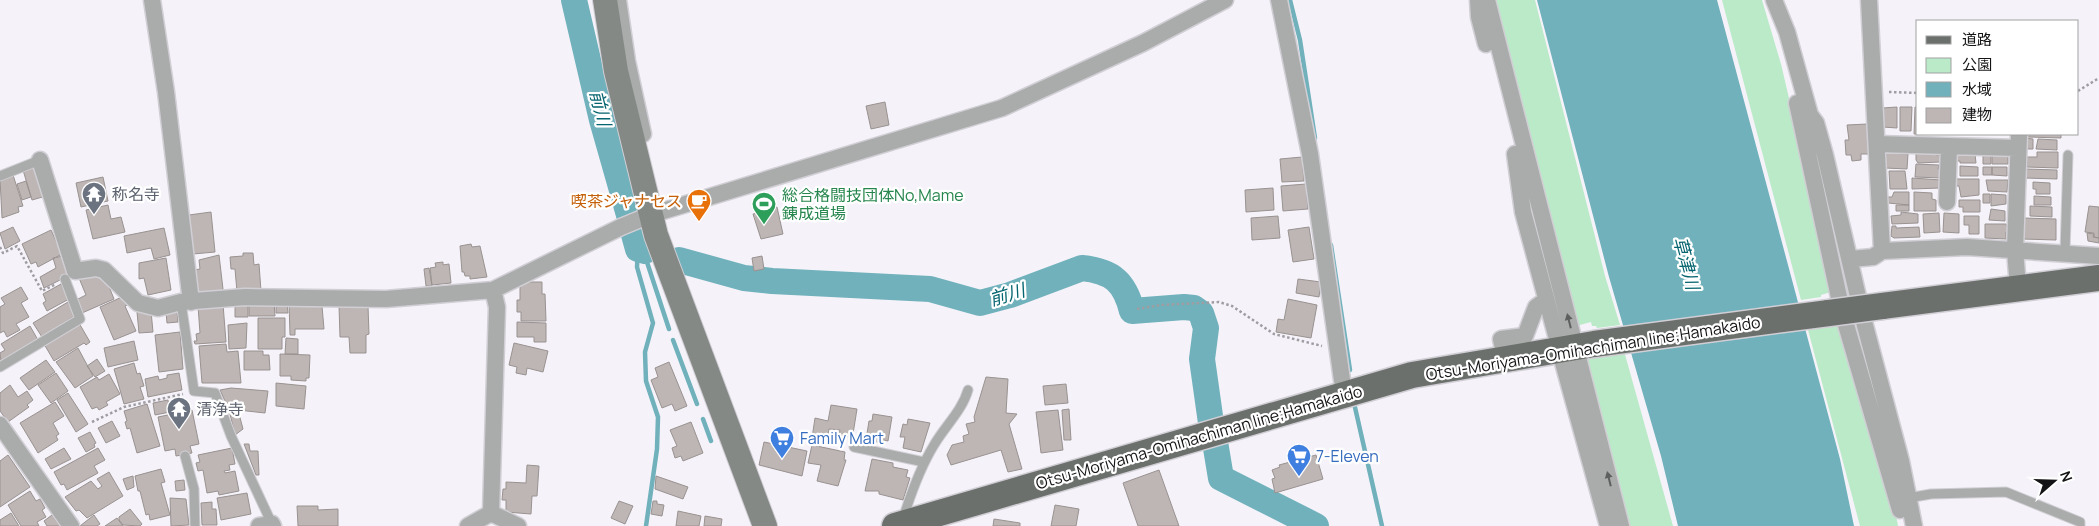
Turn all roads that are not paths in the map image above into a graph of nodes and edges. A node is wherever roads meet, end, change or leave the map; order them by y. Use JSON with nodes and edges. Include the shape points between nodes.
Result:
{"nodes":[{"id":1,"x":152,"y":0,"type":"edge"},
{"id":2,"x":605,"y":0,"type":"edge"},
{"id":3,"x":618,"y":0,"type":"edge"},
{"id":4,"x":1226,"y":0,"type":"edge"},
{"id":5,"x":1278,"y":0,"type":"edge"},
{"id":6,"x":1478,"y":0,"type":"edge"},
{"id":7,"x":1487,"y":0,"type":"edge"},
{"id":8,"x":1767,"y":0,"type":"edge"},
{"id":9,"x":1774,"y":0,"type":"edge"},
{"id":10,"x":1782,"y":0,"type":"edge"},
{"id":11,"x":1869,"y":0,"type":"edge"},
{"id":12,"x":1787,"y":32,"type":"junction"},
{"id":13,"x":1806,"y":113,"type":"junction"},
{"id":14,"x":2018,"y":141,"type":"edge"},
{"id":15,"x":1876,"y":144,"type":"junction"},
{"id":16,"x":1950,"y":146,"type":"junction"},
{"id":17,"x":2068,"y":156,"type":"dead end"},
{"id":18,"x":40,"y":160,"type":"joint"},
{"id":19,"x":0,"y":176,"type":"edge"},
{"id":20,"x":1947,"y":202,"type":"dead end"},
{"id":21,"x":653,"y":220,"type":"junction"},
{"id":22,"x":2016,"y":250,"type":"junction"},
{"id":23,"x":1882,"y":251,"type":"junction"},
{"id":24,"x":2065,"y":252,"type":"junction"},
{"id":25,"x":2099,"y":256,"type":"edge"},
{"id":26,"x":1851,"y":259,"type":"junction"},
{"id":27,"x":2099,"y":278,"type":"edge"},
{"id":28,"x":65,"y":280,"type":"road end"},
{"id":29,"x":2018,"y":287,"type":"junction"},
{"id":30,"x":493,"y":290,"type":"junction"},
{"id":31,"x":1546,"y":300,"type":"junction"},
{"id":32,"x":186,"y":302,"type":"junction"},
{"id":33,"x":1848,"y":317,"type":"junction"},
{"id":34,"x":1572,"y":346,"type":"junction"},
{"id":35,"x":1505,"y":358,"type":"junction"},
{"id":36,"x":0,"y":366,"type":"edge"},
{"id":37,"x":968,"y":390,"type":"dead end"},
{"id":38,"x":1344,"y":394,"type":"junction"},
{"id":39,"x":0,"y":425,"type":"edge"},
{"id":40,"x":854,"y":447,"type":"dead end"},
{"id":41,"x":184,"y":456,"type":"dead end"},
{"id":42,"x":924,"y":462,"type":"junction"},
{"id":43,"x":1908,"y":495,"type":"junction"},
{"id":44,"x":491,"y":513,"type":"junction"},
{"id":45,"x":268,"y":525,"type":"edge"},
{"id":46,"x":898,"y":525,"type":"edge"},
{"id":47,"x":71,"y":526,"type":"edge"},
{"id":48,"x":195,"y":526,"type":"edge"},
{"id":49,"x":468,"y":526,"type":"edge"},
{"id":50,"x":518,"y":526,"type":"edge"},
{"id":51,"x":765,"y":526,"type":"edge"},
{"id":52,"x":1608,"y":526,"type":"edge"},
{"id":53,"x":1621,"y":526,"type":"edge"},
{"id":54,"x":1904,"y":526,"type":"edge"},
{"id":55,"x":1914,"y":526,"type":"edge"},
{"id":56,"x":2080,"y":526,"type":"edge"}],
"edges":[{"from":1,"to":32,"type":"street","via":[[166,92]]},
{"from":2,"to":21,"type":"street","via":[[616,72]]},
{"from":3,"to":21,"type":"street","via":[[652,176]]},
{"from":4,"to":21,"type":"street","via":[[1150,40],[1002,108]]},
{"from":5,"to":38,"type":"street","via":[[1310,154]]},
{"from":6,"to":31,"type":"street","via":[[1479,17],[1518,169],[1523,212]]},
{"from":34,"to":7,"type":"street","one_way":true},
{"from":8,"to":13,"type":"street","via":[[1793,85]]},
{"from":9,"to":12,"type":"street"},
{"from":10,"to":12,"type":"street"},
{"from":11,"to":15,"type":"street"},
{"from":12,"to":13,"type":"street"},
{"from":13,"to":26,"type":"street","via":[[1816,123]]},
{"from":13,"to":33,"type":"street","via":[[1845,286]]},
{"from":14,"to":16,"type":"street"},
{"from":14,"to":22,"type":"street"},
{"from":15,"to":16,"type":"street"},
{"from":15,"to":23,"type":"street"},
{"from":16,"to":20,"type":"street"},
{"from":17,"to":24,"type":"lane"},
{"from":18,"to":19,"type":"lane"},
{"from":18,"to":32,"type":"street","via":[[75,271],[104,270],[138,304],[158,308]]},
{"from":21,"to":30,"type":"street","via":[[621,227]]},
{"from":21,"to":51,"type":"street","via":[[665,265]]},
{"from":22,"to":23,"type":"street","via":[[1967,247]]},
{"from":22,"to":24,"type":"street"},
{"from":22,"to":29,"type":"street"},
{"from":23,"to":26,"type":"street","via":[[1873,256]]},
{"from":24,"to":25,"type":"street"},
{"from":26,"to":43,"type":"street"},
{"from":27,"to":29,"type":"main road","name":"Otsu-Moriyama-Omihachiman line;Hamakaido"},
{"from":28,"to":36,"type":"lane","via":[[80,318]]},
{"from":29,"to":33,"type":"main road","name":"Otsu-Moriyama-Omihachiman line;Hamakaido","bridge":true,"via":[[1882,306]]},
{"from":30,"to":32,"type":"street","via":[[386,299],[245,297]]},
{"from":30,"to":44,"type":"street","via":[[497,307]]},
{"from":31,"to":34,"type":"street"},
{"from":31,"to":35,"type":"street","via":[[1536,307],[1524,336],[1502,340]]},
{"from":32,"to":45,"type":"lane","via":[[194,390],[214,394]]},
{"from":33,"to":34,"type":"main road","name":"Otsu-Moriyama-Omihachiman line;Hamakaido","bridge":true},
{"from":33,"to":43,"type":"street"},
{"from":33,"to":54,"type":"street"},
{"from":34,"to":35,"type":"main road","name":"Otsu-Moriyama-Omihachiman line;Hamakaido"},
{"from":34,"to":52,"type":"street"},
{"from":53,"to":34,"type":"street","one_way":true},
{"from":35,"to":38,"type":"main road","name":"Otsu-Moriyama-Omihachiman line;Hamakaido","via":[[1412,375]]},
{"from":37,"to":42,"type":"lane","via":[[962,407],[946,425]]},
{"from":38,"to":46,"type":"main road","name":"Otsu-Moriyama-Omihachiman line;Hamakaido"},
{"from":39,"to":47,"type":"street"},
{"from":40,"to":42,"type":"lane"},
{"from":41,"to":48,"type":"lane","via":[[194,489]]},
{"from":42,"to":46,"type":"lane"},
{"from":43,"to":55,"type":"street"},
{"from":43,"to":56,"type":"lane","via":[[2006,492],[2080,522]]},
{"from":44,"to":49,"type":"street"},
{"from":44,"to":50,"type":"street"}]}
